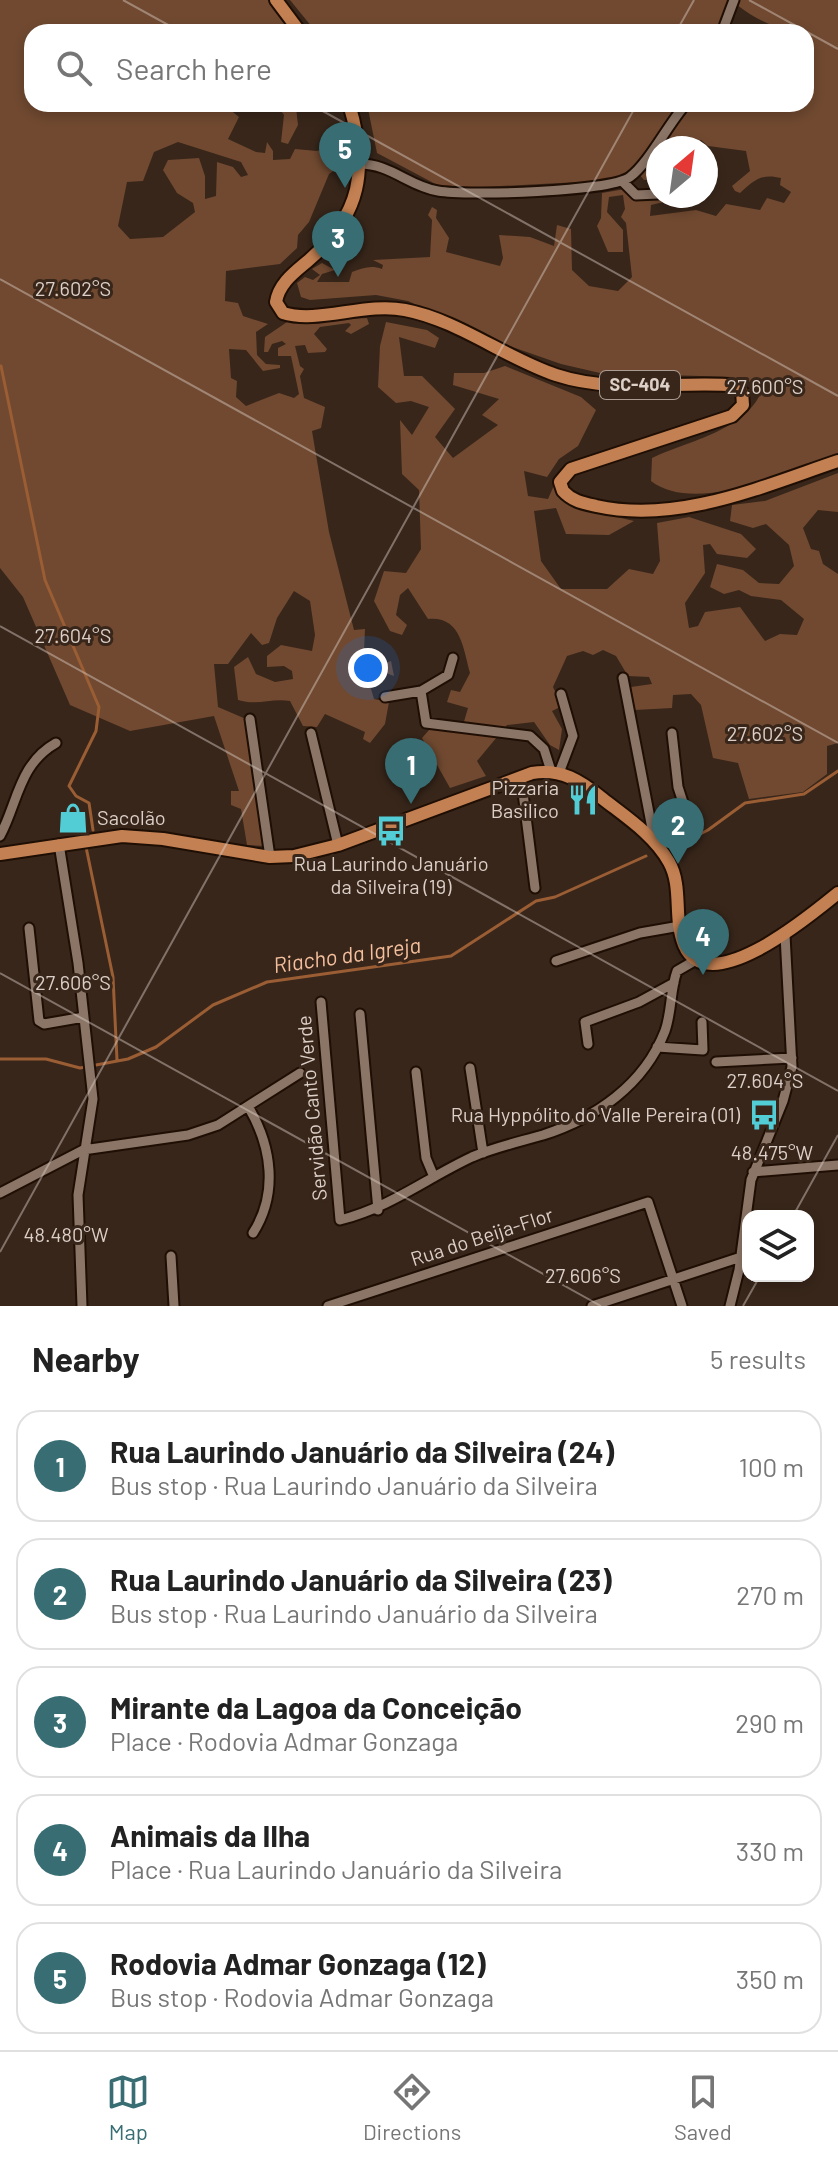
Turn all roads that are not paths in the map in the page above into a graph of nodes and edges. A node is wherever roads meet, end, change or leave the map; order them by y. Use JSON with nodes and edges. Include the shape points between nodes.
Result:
{"nodes":[{"id":1,"x":276,"y":0,"type":"edge"},
{"id":2,"x":734,"y":0,"type":"edge"},
{"id":3,"x":294,"y":24,"type":"edge"},
{"id":4,"x":725,"y":24,"type":"edge"},
{"id":5,"x":350,"y":112,"type":"edge"},
{"id":6,"x":679,"y":112,"type":"edge"},
{"id":7,"x":358,"y":164,"type":"junction"},
{"id":8,"x":623,"y":182,"type":"junction"},
{"id":9,"x":646,"y":195,"type":"edge"},
{"id":10,"x":838,"y":461,"type":"edge"},
{"id":11,"x":453,"y":658,"type":"dead end"},
{"id":12,"x":623,"y":678,"type":"dead end"},
{"id":13,"x":421,"y":691,"type":"junction"},
{"id":14,"x":561,"y":694,"type":"dead end"},
{"id":15,"x":385,"y":697,"type":"dead end"},
{"id":16,"x":250,"y":719,"type":"dead end"},
{"id":17,"x":311,"y":733,"type":"dead end"},
{"id":18,"x":672,"y":733,"type":"dead end"},
{"id":19,"x":56,"y":743,"type":"dead end"},
{"id":20,"x":555,"y":772,"type":"junction"},
{"id":21,"x":521,"y":777,"type":"junction"},
{"id":22,"x":0,"y":836,"type":"edge"},
{"id":23,"x":59,"y":844,"type":"junction"},
{"id":24,"x":338,"y":845,"type":"junction"},
{"id":25,"x":657,"y":845,"type":"junction"},
{"id":26,"x":0,"y":854,"type":"edge"},
{"id":27,"x":270,"y":857,"type":"junction"},
{"id":28,"x":535,"y":888,"type":"dead end"},
{"id":29,"x":838,"y":893,"type":"edge"},
{"id":30,"x":680,"y":926,"type":"junction"},
{"id":31,"x":29,"y":928,"type":"dead end"},
{"id":32,"x":785,"y":935,"type":"junction"},
{"id":33,"x":696,"y":960,"type":"junction"},
{"id":34,"x":556,"y":961,"type":"dead end"},
{"id":35,"x":674,"y":983,"type":"junction"},
{"id":36,"x":321,"y":1002,"type":"dead end"},
{"id":37,"x":360,"y":1014,"type":"dead end"},
{"id":38,"x":84,"y":1017,"type":"junction"},
{"id":39,"x":702,"y":1022,"type":"dead end"},
{"id":40,"x":588,"y":1044,"type":"dead end"},
{"id":41,"x":657,"y":1047,"type":"junction"},
{"id":42,"x":792,"y":1058,"type":"junction"},
{"id":43,"x":716,"y":1062,"type":"dead end"},
{"id":44,"x":470,"y":1068,"type":"dead end"},
{"id":45,"x":416,"y":1072,"type":"dead end"},
{"id":46,"x":300,"y":1073,"type":"dead end"},
{"id":47,"x":249,"y":1108,"type":"junction"},
{"id":48,"x":83,"y":1150,"type":"junction"},
{"id":49,"x":483,"y":1153,"type":"junction"},
{"id":50,"x":838,"y":1165,"type":"edge"},
{"id":51,"x":753,"y":1172,"type":"junction"},
{"id":52,"x":434,"y":1177,"type":"junction"},
{"id":53,"x":0,"y":1193,"type":"edge"},
{"id":54,"x":378,"y":1210,"type":"junction"},
{"id":55,"x":253,"y":1233,"type":"dead end"},
{"id":56,"x":171,"y":1256,"type":"dead end"},
{"id":57,"x":741,"y":1257,"type":"junction"},
{"id":58,"x":673,"y":1279,"type":"junction"},
{"id":59,"x":82,"y":1306,"type":"edge"},
{"id":60,"x":174,"y":1306,"type":"edge"},
{"id":61,"x":328,"y":1306,"type":"edge"},
{"id":62,"x":592,"y":1306,"type":"edge"},
{"id":63,"x":682,"y":1306,"type":"edge"},
{"id":64,"x":730,"y":1306,"type":"edge"}],
"edges":[{"from":1,"to":3,"type":"main road"},
{"from":2,"to":4,"type":"street"},
{"from":5,"to":7,"type":"main road","number":"SC-404"},
{"from":6,"to":8,"type":"street"},
{"from":7,"to":8,"type":"street","via":[[384,166],[439,192],[582,190]]},
{"from":7,"to":10,"type":"main road","number":"SC-404","via":[[352,211],[332,240],[281,287],[276,302],[283,313],[394,308],[425,316],[570,379],[609,385],[727,385],[742,392],[743,405],[732,416],[571,469],[560,482],[568,497],[622,511],[664,510],[732,496]]},
{"from":8,"to":9,"type":"street","via":[[636,195]]},
{"from":11,"to":13,"type":"street","via":[[448,675]]},
{"from":12,"to":25,"type":"street"},
{"from":13,"to":15,"type":"street"},
{"from":13,"to":20,"type":"street","via":[[426,723],[530,736],[544,749]]},
{"from":14,"to":20,"type":"street","via":[[573,736]]},
{"from":16,"to":27,"type":"street"},
{"from":17,"to":24,"type":"street"},
{"from":18,"to":25,"type":"street","via":[[678,787],[689,821]]},
{"from":19,"to":22,"type":"street","via":[[25,772]]},
{"from":20,"to":21,"type":"main road"},
{"from":20,"to":25,"type":"main road","via":[[582,783]]},
{"from":21,"to":24,"type":"main road"},
{"from":21,"to":28,"type":"street"},
{"from":23,"to":26,"type":"main road"},
{"from":23,"to":27,"type":"main road","via":[[142,837]]},
{"from":23,"to":38,"type":"street"},
{"from":24,"to":27,"type":"main road"},
{"from":25,"to":30,"type":"main road","via":[[674,872]]},
{"from":29,"to":32,"type":"main road"},
{"from":30,"to":33,"type":"main road","via":[[684,945]]},
{"from":30,"to":34,"type":"street","via":[[640,933]]},
{"from":31,"to":38,"type":"street","via":[[39,1021]]},
{"from":32,"to":33,"type":"main road","via":[[725,962]]},
{"from":32,"to":42,"type":"street"},
{"from":33,"to":35,"type":"street","via":[[677,971]]},
{"from":35,"to":40,"type":"street","via":[[585,1022]]},
{"from":35,"to":41,"type":"street","name":"Servidão Canto Verde"},
{"from":36,"to":54,"type":"street","name":"Servidão Canto Verde","via":[[340,1220]]},
{"from":37,"to":54,"type":"street"},
{"from":38,"to":48,"type":"street","via":[[92,1109]]},
{"from":39,"to":41,"type":"street","via":[[703,1050]]},
{"from":41,"to":49,"type":"street","name":"Servidão Canto Verde","via":[[634,1079],[602,1109],[566,1127]]},
{"from":42,"to":43,"type":"street"},
{"from":42,"to":51,"type":"street","via":[[783,1101]]},
{"from":44,"to":49,"type":"street"},
{"from":45,"to":52,"type":"street","via":[[426,1158]]},
{"from":46,"to":47,"type":"street"},
{"from":47,"to":48,"type":"street","via":[[205,1131]]},
{"from":47,"to":55,"type":"street","via":[[265,1141],[270,1192]]},
{"from":48,"to":53,"type":"street"},
{"from":48,"to":59,"type":"street","via":[[77,1225]]},
{"from":49,"to":52,"type":"street","name":"Servidão Canto Verde"},
{"from":50,"to":51,"type":"street"},
{"from":51,"to":57,"type":"street"},
{"from":52,"to":54,"type":"street","name":"Servidão Canto Verde"},
{"from":56,"to":60,"type":"street"},
{"from":57,"to":58,"type":"street"},
{"from":57,"to":64,"type":"street"},
{"from":58,"to":61,"type":"street","name":"Rua do Beija-Flor","via":[[648,1202]]},
{"from":58,"to":62,"type":"street"},
{"from":58,"to":63,"type":"street"}]}
